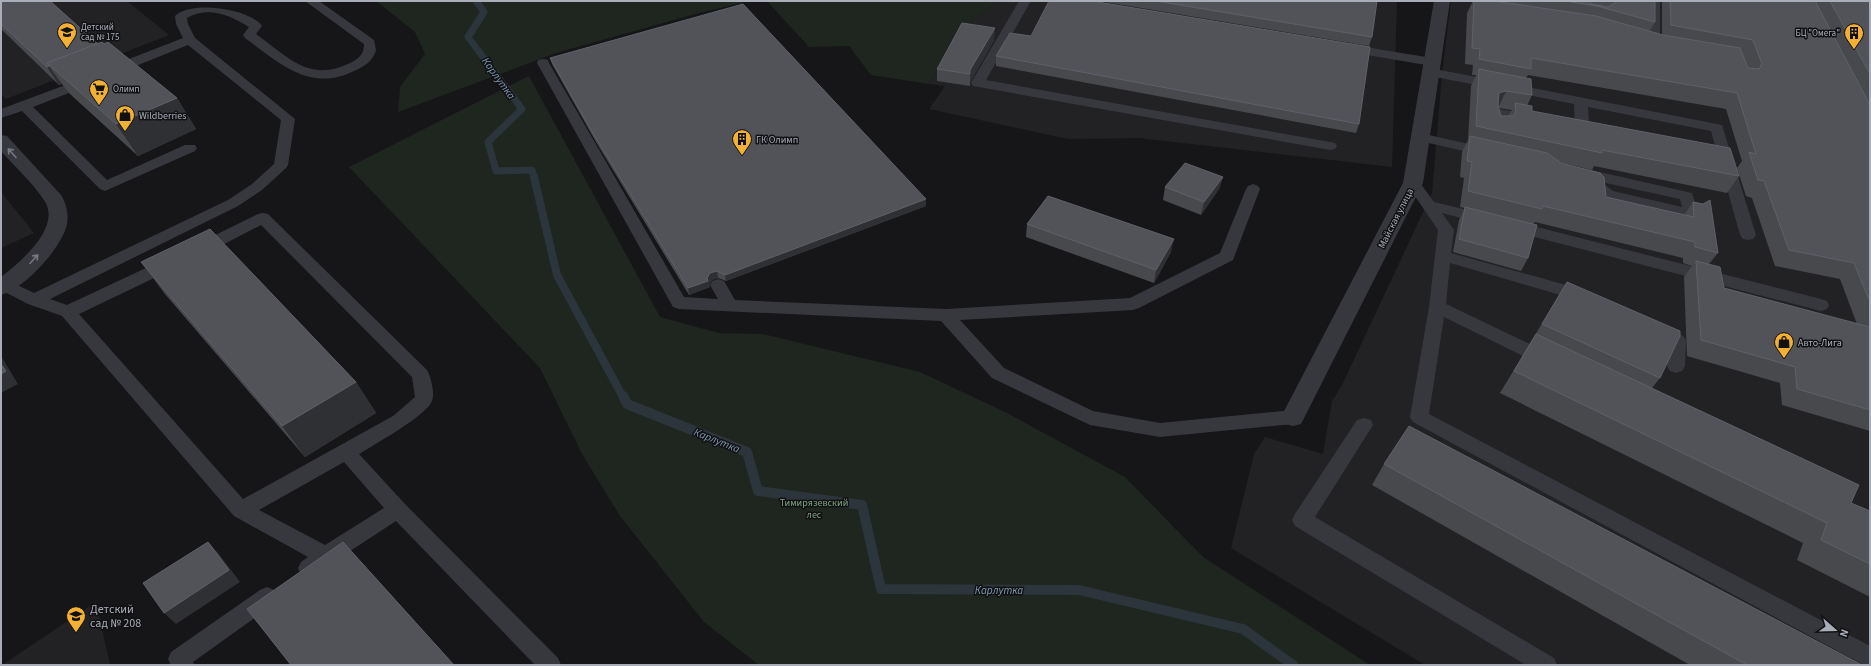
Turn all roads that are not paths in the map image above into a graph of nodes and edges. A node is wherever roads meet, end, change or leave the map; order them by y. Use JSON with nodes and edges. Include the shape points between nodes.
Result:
{"nodes":[{"id":1,"x":311,"y":1,"type":"edge"},
{"id":2,"x":1025,"y":1,"type":"edge"},
{"id":3,"x":1442,"y":1,"type":"edge"},
{"id":4,"x":1654,"y":1,"type":"edge"},
{"id":5,"x":1632,"y":39,"type":"edge"},
{"id":6,"x":190,"y":40,"type":"junction"},
{"id":7,"x":1332,"y":45,"type":"edge"},
{"id":8,"x":1654,"y":45,"type":"junction"},
{"id":9,"x":1669,"y":48,"type":"edge"},
{"id":10,"x":543,"y":63,"type":"dead end"},
{"id":11,"x":1431,"y":67,"type":"junction"},
{"id":12,"x":1531,"y":92,"type":"junction"},
{"id":13,"x":1581,"y":102,"type":"junction"},
{"id":14,"x":24,"y":106,"type":"junction"},
{"id":15,"x":1,"y":114,"type":"edge"},
{"id":16,"x":1567,"y":124,"type":"edge"},
{"id":17,"x":1582,"y":127,"type":"junction"},
{"id":18,"x":1499,"y":129,"type":"edge"},
{"id":19,"x":1614,"y":132,"type":"edge"},
{"id":20,"x":1420,"y":138,"type":"junction"},
{"id":21,"x":1,"y":140,"type":"edge"},
{"id":22,"x":1330,"y":146,"type":"dead end"},
{"id":23,"x":190,"y":148,"type":"dead end"},
{"id":24,"x":1708,"y":150,"type":"edge"},
{"id":25,"x":1724,"y":153,"type":"junction"},
{"id":26,"x":1497,"y":154,"type":"edge"},
{"id":27,"x":1568,"y":174,"type":"joint"},
{"id":28,"x":1412,"y":183,"type":"junction"},
{"id":29,"x":1253,"y":188,"type":"dead end"},
{"id":30,"x":233,"y":203,"type":"junction"},
{"id":31,"x":1428,"y":205,"type":"junction"},
{"id":32,"x":253,"y":224,"type":"junction"},
{"id":33,"x":1748,"y":235,"type":"dead end"},
{"id":34,"x":1443,"y":256,"type":"junction"},
{"id":35,"x":718,"y":285,"type":"dead end"},
{"id":36,"x":3,"y":286,"type":"edge"},
{"id":37,"x":34,"y":300,"type":"junction"},
{"id":38,"x":1600,"y":300,"type":"edge"},
{"id":39,"x":730,"y":305,"type":"junction"},
{"id":40,"x":1821,"y":305,"type":"dead end"},
{"id":41,"x":1437,"y":307,"type":"junction"},
{"id":42,"x":68,"y":312,"type":"junction"},
{"id":43,"x":946,"y":315,"type":"junction"},
{"id":44,"x":1643,"y":319,"type":"edge"},
{"id":45,"x":1676,"y":366,"type":"edge"},
{"id":46,"x":1563,"y":367,"type":"edge"},
{"id":47,"x":1293,"y":417,"type":"joint"},
{"id":48,"x":1364,"y":425,"type":"dead end"},
{"id":49,"x":346,"y":452,"type":"junction"},
{"id":50,"x":241,"y":510,"type":"junction"},
{"id":51,"x":398,"y":510,"type":"junction"},
{"id":52,"x":326,"y":556,"type":"junction"},
{"id":53,"x":1870,"y":657,"type":"edge"},
{"id":54,"x":183,"y":665,"type":"edge"},
{"id":55,"x":550,"y":665,"type":"edge"},
{"id":56,"x":1546,"y":665,"type":"edge"}],
"edges":[{"from":1,"to":6,"type":"lane","via":[[370,43],[368,56],[363,61],[352,68],[323,75],[301,72],[249,35],[256,26],[229,9],[214,4],[190,8],[182,16],[182,24]]},
{"from":2,"to":22,"type":"lane","via":[[978,83]]},
{"from":3,"to":11,"type":"street","name":"Майская улица"},
{"from":4,"to":8,"type":"lane"},
{"from":5,"to":8,"type":"lane"},
{"from":6,"to":14,"type":"lane"},
{"from":6,"to":30,"type":"lane","via":[[288,119],[281,165],[257,187]]},
{"from":7,"to":11,"type":"lane"},
{"from":8,"to":9,"type":"lane"},
{"from":10,"to":39,"type":"lane","via":[[679,303]]},
{"from":11,"to":12,"type":"lane"},
{"from":11,"to":20,"type":"street","name":"Майская улица"},
{"from":12,"to":13,"type":"lane"},
{"from":12,"to":18,"type":"lane","via":[[1539,119],[1498,113]]},
{"from":13,"to":17,"type":"lane"},
{"from":13,"to":25,"type":"lane","via":[[1717,128]]},
{"from":14,"to":15,"type":"lane"},
{"from":14,"to":23,"type":"lane","via":[[105,186]]},
{"from":16,"to":17,"type":"lane"},
{"from":17,"to":19,"type":"lane"},
{"from":20,"to":26,"type":"lane"},
{"from":20,"to":28,"type":"street","name":"Майская улица"},
{"from":36,"to":21,"type":"street","one_way":true,"via":[[26,267],[43,248],[56,226],[57,209],[54,199]]},
{"from":24,"to":25,"type":"lane"},
{"from":25,"to":33,"type":"lane"},
{"from":27,"to":27,"type":"lane","via":[[1687,196],[1691,214],[1608,195],[1596,185]]},
{"from":28,"to":31,"type":"lane"},
{"from":28,"to":47,"type":"street","name":"Майская улица"},
{"from":29,"to":43,"type":"lane","via":[[1228,256],[1132,304]]},
{"from":30,"to":32,"type":"lane"},
{"from":30,"to":37,"type":"lane"},
{"from":31,"to":34,"type":"lane","via":[[1446,230]]},
{"from":31,"to":40,"type":"lane"},
{"from":32,"to":42,"type":"lane"},
{"from":32,"to":49,"type":"lane","via":[[263,218],[421,375],[424,399],[400,421]]},
{"from":34,"to":38,"type":"lane"},
{"from":34,"to":41,"type":"lane"},
{"from":35,"to":39,"type":"lane"},
{"from":36,"to":37,"type":"lane"},
{"from":37,"to":42,"type":"lane"},
{"from":39,"to":43,"type":"lane"},
{"from":41,"to":46,"type":"lane"},
{"from":41,"to":53,"type":"lane","via":[[1419,417]]},
{"from":42,"to":50,"type":"lane"},
{"from":43,"to":47,"type":"lane","via":[[998,373],[1090,418],[1160,430]]},
{"from":44,"to":45,"type":"lane","via":[[1676,340]]},
{"from":48,"to":56,"type":"lane","via":[[1302,520]]},
{"from":49,"to":50,"type":"lane"},
{"from":49,"to":51,"type":"lane"},
{"from":50,"to":52,"type":"lane"},
{"from":51,"to":52,"type":"lane"},
{"from":51,"to":55,"type":"lane"},
{"from":52,"to":54,"type":"lane","via":[[179,660]]}]}
